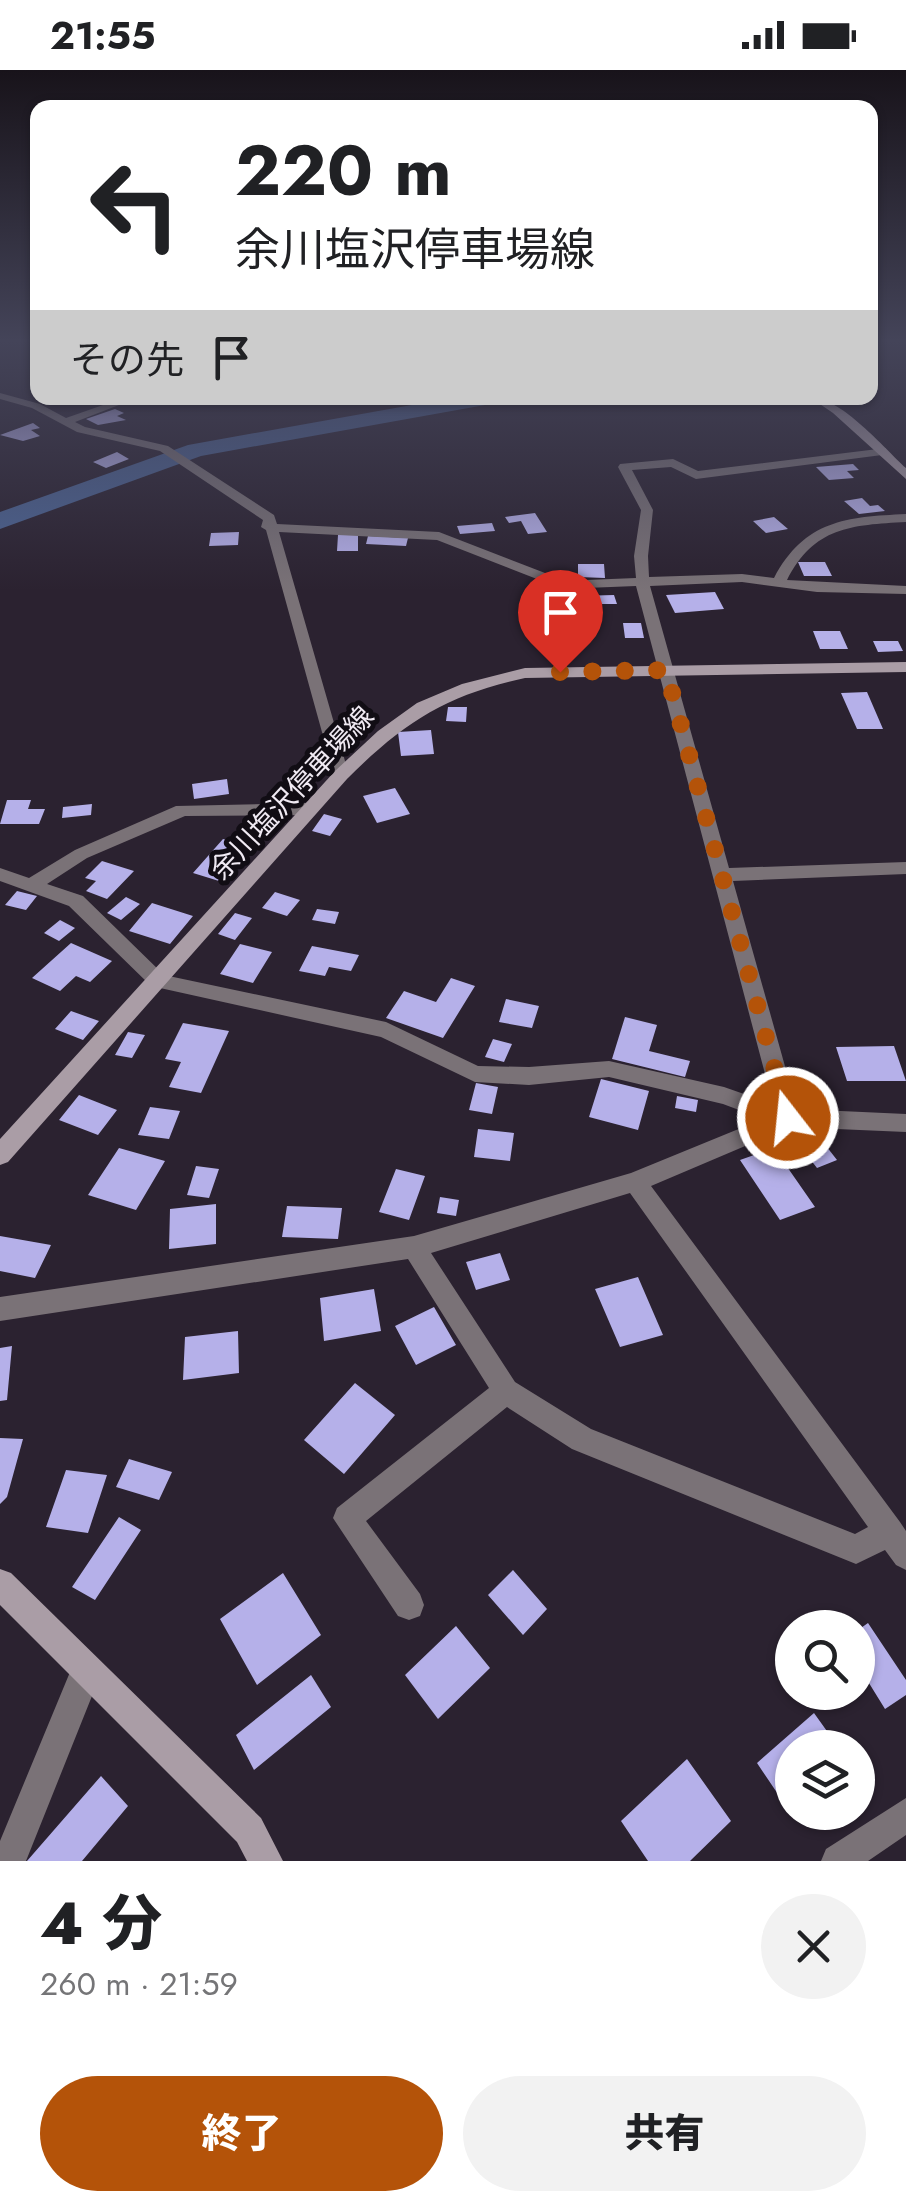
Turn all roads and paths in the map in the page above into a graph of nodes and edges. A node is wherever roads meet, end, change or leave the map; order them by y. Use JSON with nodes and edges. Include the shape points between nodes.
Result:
{"nodes":[{"id":1,"x":72,"y":424,"type":"edge"},
{"id":2,"x":848,"y":424,"type":"edge"},
{"id":3,"x":882,"y":451,"type":"junction"},
{"id":4,"x":906,"y":474,"type":"edge"},
{"id":5,"x":906,"y":518,"type":"edge"},
{"id":6,"x":268,"y":527,"type":"junction"},
{"id":7,"x":778,"y":583,"type":"junction"},
{"id":8,"x":644,"y":585,"type":"junction"},
{"id":9,"x":906,"y":590,"type":"edge"},
{"id":10,"x":906,"y":667,"type":"edge"},
{"id":11,"x":666,"y":670,"type":"junction"},
{"id":12,"x":341,"y":774,"type":"junction"},
{"id":13,"x":310,"y":808,"type":"junction"},
{"id":14,"x":906,"y":868,"type":"edge"},
{"id":15,"x":0,"y":874,"type":"edge"},
{"id":16,"x":720,"y":875,"type":"junction"},
{"id":17,"x":34,"y":883,"type":"junction"},
{"id":18,"x":158,"y":981,"type":"junction"},
{"id":19,"x":788,"y":1118,"type":"junction"},
{"id":20,"x":906,"y":1122,"type":"edge"},
{"id":21,"x":0,"y":1154,"type":"edge"},
{"id":22,"x":635,"y":1182,"type":"junction"},
{"id":23,"x":414,"y":1247,"type":"junction"},
{"id":24,"x":0,"y":1309,"type":"edge"},
{"id":25,"x":506,"y":1391,"type":"junction"},
{"id":26,"x":898,"y":1544,"type":"edge"},
{"id":27,"x":0,"y":1584,"type":"edge"},
{"id":28,"x":409,"y":1605,"type":"dead end"},
{"id":29,"x":86,"y":1670,"type":"junction"},
{"id":30,"x":906,"y":1815,"type":"edge"},
{"id":31,"x":9,"y":1861,"type":"edge"},
{"id":32,"x":266,"y":1861,"type":"edge"},
{"id":33,"x":838,"y":1861,"type":"edge"}],
"edges":[{"from":1,"to":6,"type":"street","via":[[164,448],[269,518]]},
{"from":2,"to":3,"type":"main road"},
{"from":3,"to":4,"type":"main road"},
{"from":3,"to":8,"type":"street","via":[[696,475],[673,463],[624,467],[648,510],[640,556]]},
{"from":5,"to":7,"type":"street","via":[[837,522],[789,558]]},
{"from":6,"to":8,"type":"street","via":[[439,536],[542,578]]},
{"from":6,"to":12,"type":"street"},
{"from":7,"to":8,"type":"street","via":[[742,578]]},
{"from":7,"to":9,"type":"street"},
{"from":8,"to":11,"type":"street"},
{"from":10,"to":11,"type":"main road","name":"余川塩沢停車場線"},
{"from":11,"to":12,"type":"main road","name":"余川塩沢停車場線","via":[[524,673],[470,683],[392,723]]},
{"from":11,"to":16,"type":"street"},
{"from":12,"to":13,"type":"main road","name":"余川塩沢停車場線"},
{"from":13,"to":17,"type":"street","via":[[182,810],[80,854]]},
{"from":13,"to":18,"type":"main road","name":"余川塩沢停車場線"},
{"from":14,"to":16,"type":"street"},
{"from":15,"to":17,"type":"street"},
{"from":16,"to":19,"type":"street"},
{"from":17,"to":18,"type":"street","via":[[76,901]]},
{"from":18,"to":19,"type":"street","via":[[386,1030],[475,1074],[609,1070]]},
{"from":18,"to":21,"type":"main road","name":"余川塩沢停車場線"},
{"from":19,"to":20,"type":"street"},
{"from":19,"to":22,"type":"street"},
{"from":22,"to":23,"type":"street"},
{"from":22,"to":26,"type":"street"},
{"from":23,"to":24,"type":"street"},
{"from":23,"to":25,"type":"street"},
{"from":25,"to":26,"type":"street","via":[[582,1439],[856,1549]]},
{"from":25,"to":28,"type":"street","via":[[347,1518]]},
{"from":27,"to":29,"type":"main road"},
{"from":29,"to":31,"type":"street"},
{"from":29,"to":32,"type":"main road","via":[[249,1830]]},
{"from":30,"to":33,"type":"street"}]}
